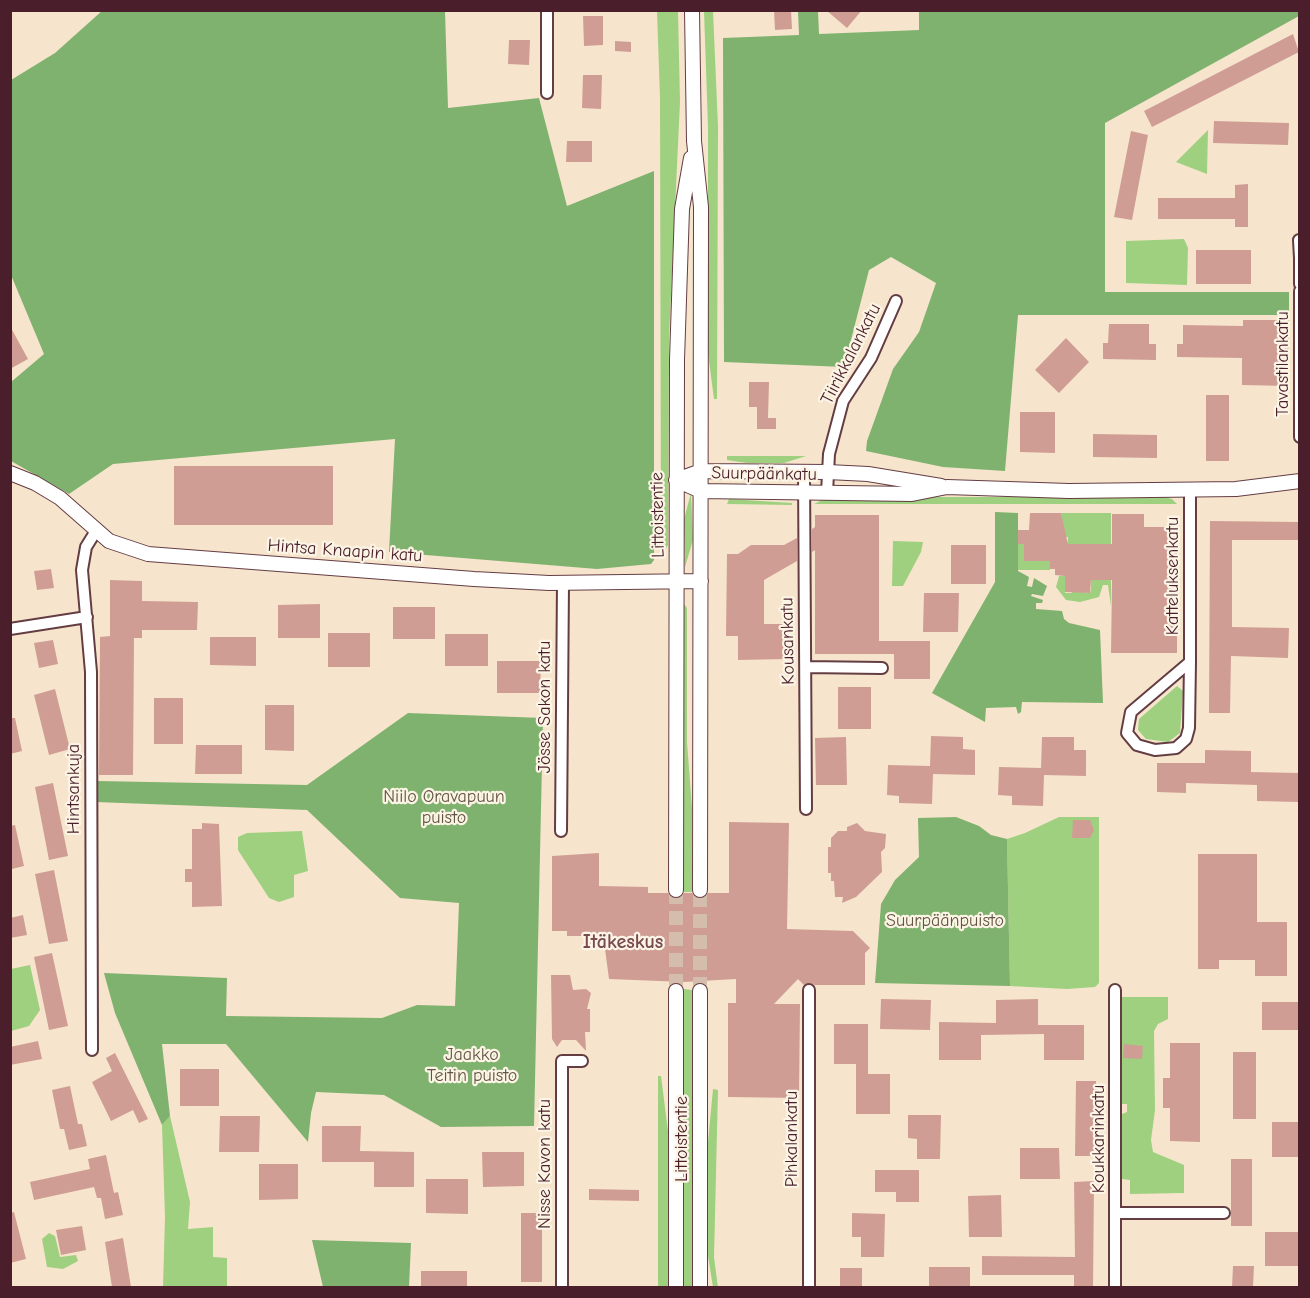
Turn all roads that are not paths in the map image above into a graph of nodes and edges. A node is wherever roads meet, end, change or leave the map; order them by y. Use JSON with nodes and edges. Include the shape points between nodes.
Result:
{"nodes":[{"id":1,"x":547,"y":10,"type":"edge"},
{"id":2,"x":692,"y":10,"type":"edge"},
{"id":3,"x":547,"y":93,"type":"dead end"},
{"id":4,"x":694,"y":141,"type":"junction"},
{"id":5,"x":1299,"y":240,"type":"edge"},
{"id":6,"x":1299,"y":259,"type":"edge"},
{"id":7,"x":1299,"y":284,"type":"edge"},
{"id":8,"x":1299,"y":291,"type":"edge"},
{"id":9,"x":896,"y":301,"type":"dead end"},
{"id":10,"x":1299,"y":437,"type":"edge"},
{"id":11,"x":701,"y":471,"type":"junction"},
{"id":12,"x":804,"y":472,"type":"junction"},
{"id":13,"x":828,"y":472,"type":"junction"},
{"id":14,"x":10,"y":473,"type":"edge"},
{"id":15,"x":676,"y":480,"type":"junction"},
{"id":16,"x":1299,"y":481,"type":"edge"},
{"id":17,"x":947,"y":487,"type":"junction"},
{"id":18,"x":1190,"y":490,"type":"junction"},
{"id":19,"x":701,"y":491,"type":"junction"},
{"id":20,"x":803,"y":493,"type":"junction"},
{"id":21,"x":827,"y":493,"type":"junction"},
{"id":22,"x":96,"y":531,"type":"junction"},
{"id":23,"x":677,"y":581,"type":"junction"},
{"id":24,"x":701,"y":581,"type":"junction"},
{"id":25,"x":563,"y":582,"type":"junction"},
{"id":26,"x":87,"y":617,"type":"junction"},
{"id":27,"x":10,"y":629,"type":"edge"},
{"id":28,"x":1190,"y":662,"type":"junction"},
{"id":29,"x":806,"y":667,"type":"junction"},
{"id":30,"x":882,"y":668,"type":"dead end"},
{"id":31,"x":806,"y":809,"type":"dead end"},
{"id":32,"x":561,"y":831,"type":"dead end"},
{"id":33,"x":676,"y":890,"type":"tunnel mouth"},
{"id":34,"x":700,"y":890,"type":"tunnel mouth"},
{"id":35,"x":809,"y":990,"type":"dead end"},
{"id":36,"x":1115,"y":990,"type":"dead end"},
{"id":37,"x":676,"y":991,"type":"tunnel mouth"},
{"id":38,"x":700,"y":991,"type":"tunnel mouth"},
{"id":39,"x":92,"y":1050,"type":"dead end"},
{"id":40,"x":582,"y":1061,"type":"dead end"},
{"id":41,"x":1116,"y":1213,"type":"junction"},
{"id":42,"x":1224,"y":1213,"type":"dead end"},
{"id":43,"x":562,"y":1287,"type":"edge"},
{"id":44,"x":676,"y":1287,"type":"edge"},
{"id":45,"x":700,"y":1287,"type":"edge"},
{"id":46,"x":809,"y":1287,"type":"edge"},
{"id":47,"x":1115,"y":1287,"type":"edge"}],
"edges":[{"from":1,"to":3,"type":"street"},
{"from":2,"to":4,"type":"main road","name":"Littoistentie"},
{"from":4,"to":11,"type":"main road","name":"Littoistentie","via":[[701,207]]},
{"from":4,"to":15,"type":"main road","name":"Littoistentie","via":[[682,209]]},
{"from":5,"to":6,"type":"street"},
{"from":6,"to":7,"type":"street"},
{"from":8,"to":10,"type":"street","name":"Tavastilankatu"},
{"from":9,"to":13,"type":"street","name":"Tiirikkalankatu","via":[[872,358],[843,401]]},
{"from":11,"to":12,"type":"main road","name":"Suurpäänkatu"},
{"from":11,"to":15,"type":"main road","name":"Suurpäänkatu"},
{"from":11,"to":19,"type":"main road","name":"Littoistentie"},
{"from":12,"to":13,"type":"main road","name":"Suurpäänkatu"},
{"from":12,"to":20,"type":"street","name":"Kousankatu"},
{"from":13,"to":17,"type":"main road","name":"Suurpäänkatu","via":[[908,479]]},
{"from":13,"to":21,"type":"street","name":"Tiirikkalankatu"},
{"from":14,"to":22,"type":"main road","name":"Hintsa Knaapin katu","via":[[60,498]]},
{"from":15,"to":19,"type":"main road","name":"Suurpäänkatu"},
{"from":15,"to":23,"type":"main road","name":"Littoistentie"},
{"from":16,"to":18,"type":"main road","name":"Suurpäänkatu"},
{"from":17,"to":18,"type":"main road","name":"Suurpäänkatu"},
{"from":17,"to":21,"type":"main road","name":"Suurpäänkatu","via":[[912,494]]},
{"from":18,"to":28,"type":"street","name":"Katteluksenkatu"},
{"from":19,"to":20,"type":"main road","name":"Suurpäänkatu"},
{"from":19,"to":24,"type":"main road","name":"Littoistentie"},
{"from":20,"to":21,"type":"main road","name":"Suurpäänkatu"},
{"from":20,"to":29,"type":"street","name":"Kousankatu"},
{"from":22,"to":25,"type":"main road","name":"Hintsa Knaapin katu","via":[[119,546],[148,554]]},
{"from":22,"to":26,"type":"street","name":"Hintsankuja","via":[[82,561]]},
{"from":23,"to":24,"type":"main road","name":"Hintsa Knaapin katu"},
{"from":23,"to":25,"type":"main road","name":"Hintsa Knaapin katu"},
{"from":23,"to":33,"type":"main road","name":"Littoistentie"},
{"from":24,"to":34,"type":"main road","name":"Littoistentie"},
{"from":25,"to":32,"type":"street","name":"Jösse Sakon katu"},
{"from":26,"to":27,"type":"street"},
{"from":26,"to":39,"type":"street","name":"Hintsankuja","via":[[91,672]]},
{"from":28,"to":28,"type":"street","name":"Katteluksenkatu","via":[[1131,712],[1126,733],[1137,745],[1168,750],[1186,739]]},
{"from":29,"to":30,"type":"street"},
{"from":29,"to":31,"type":"street","name":"Kousankatu"},
{"from":35,"to":46,"type":"street","name":"Pihkalankatu"},
{"from":36,"to":41,"type":"street","name":"Koukkarinkatu"},
{"from":37,"to":44,"type":"main road","name":"Littoistentie"},
{"from":38,"to":45,"type":"main road","name":"Littoistentie"},
{"from":40,"to":43,"type":"street","name":"Nisse Kavon katu","via":[[562,1061]]},
{"from":41,"to":42,"type":"street"},
{"from":41,"to":47,"type":"street","name":"Koukkarinkatu"}]}
